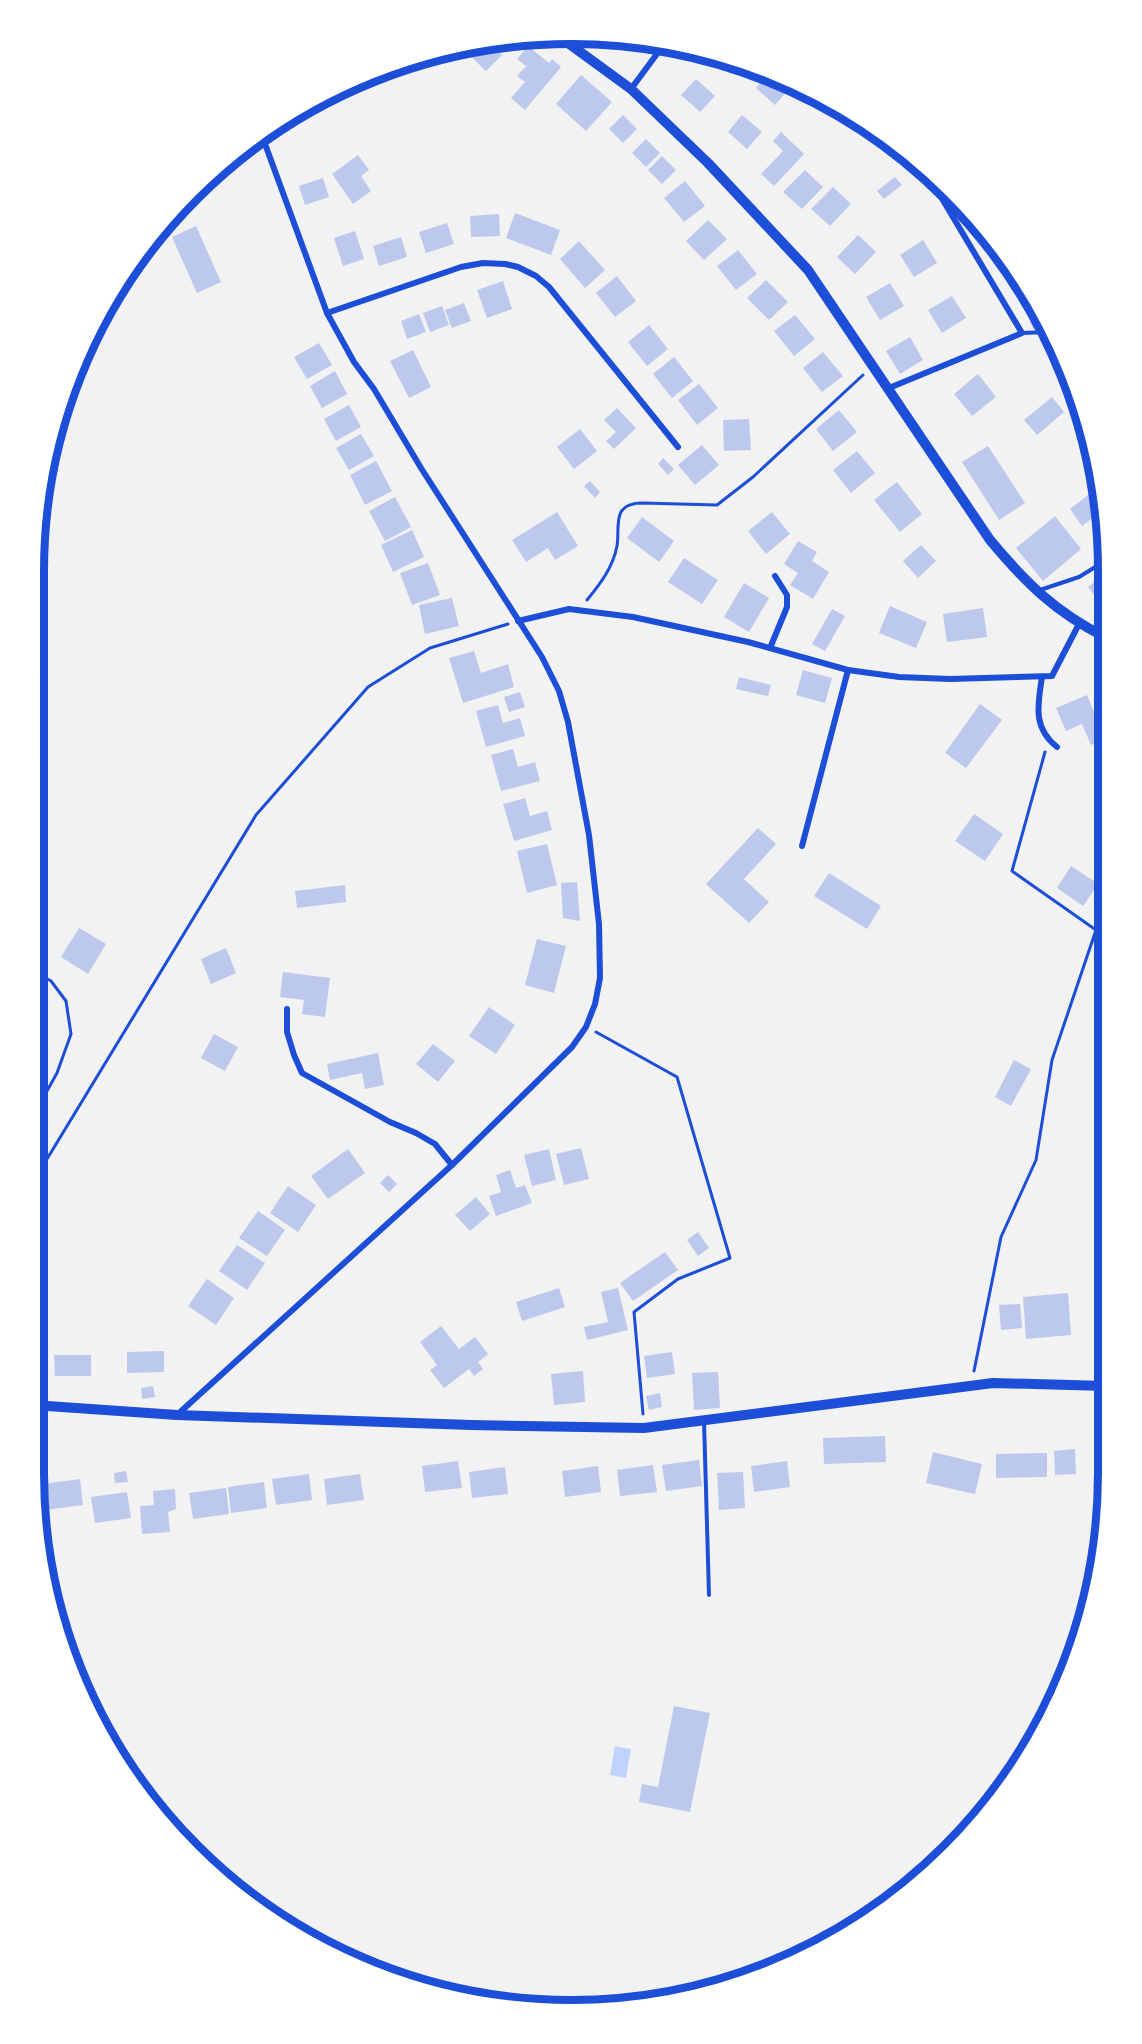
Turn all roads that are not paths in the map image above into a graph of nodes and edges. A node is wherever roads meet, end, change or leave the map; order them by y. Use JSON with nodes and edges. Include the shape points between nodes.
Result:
{"nodes":[{"id":1,"x":569,"y":44,"type":"edge"},
{"id":2,"x":661,"y":52,"type":"edge"},
{"id":3,"x":631,"y":89,"type":"junction"},
{"id":4,"x":264,"y":142,"type":"edge"},
{"id":5,"x":939,"y":193,"type":"edge"},
{"id":6,"x":327,"y":313,"type":"junction"},
{"id":7,"x":1041,"y":332,"type":"edge"},
{"id":8,"x":1022,"y":333,"type":"junction"},
{"id":9,"x":889,"y":388,"type":"junction"},
{"id":10,"x":678,"y":447,"type":"dead end"},
{"id":11,"x":1098,"y":565,"type":"edge"},
{"id":12,"x":775,"y":576,"type":"dead end"},
{"id":13,"x":1037,"y":591,"type":"junction"},
{"id":14,"x":518,"y":621,"type":"junction"},
{"id":15,"x":1079,"y":624,"type":"junction"},
{"id":16,"x":1098,"y":634,"type":"edge"},
{"id":17,"x":770,"y":648,"type":"junction"},
{"id":18,"x":848,"y":670,"type":"junction"},
{"id":19,"x":1042,"y":677,"type":"junction"},
{"id":20,"x":1057,"y":747,"type":"dead end"},
{"id":21,"x":802,"y":846,"type":"dead end"},
{"id":22,"x":287,"y":1008,"type":"dead end"},
{"id":23,"x":453,"y":1165,"type":"junction"},
{"id":24,"x":1098,"y":1386,"type":"edge"},
{"id":25,"x":44,"y":1406,"type":"edge"},
{"id":26,"x":177,"y":1415,"type":"junction"},
{"id":27,"x":704,"y":1420,"type":"junction"},
{"id":28,"x":709,"y":1595,"type":"dead end"}],
"edges":[{"from":1,"to":3,"type":"street"},
{"from":2,"to":3,"type":"street"},
{"from":3,"to":9,"type":"street","via":[[708,163],[808,270]]},
{"from":4,"to":6,"type":"street"},
{"from":5,"to":8,"type":"street"},
{"from":6,"to":10,"type":"street","via":[[460,267],[499,263],[518,267],[549,287]]},
{"from":6,"to":14,"type":"street"},
{"from":7,"to":8,"type":"lane"},
{"from":8,"to":9,"type":"street"},
{"from":9,"to":13,"type":"street","via":[[990,540]]},
{"from":11,"to":13,"type":"lane","via":[[1079,577]]},
{"from":12,"to":17,"type":"street","via":[[787,595],[787,607]]},
{"from":13,"to":15,"type":"street"},
{"from":14,"to":17,"type":"street","via":[[579,610]]},
{"from":14,"to":23,"type":"street","via":[[543,657],[568,722],[589,835],[599,924],[600,978],[586,1027],[572,1047]]},
{"from":15,"to":16,"type":"street"},
{"from":15,"to":19,"type":"street","via":[[1052,676]]},
{"from":17,"to":18,"type":"street"},
{"from":18,"to":19,"type":"street","via":[[950,680]]},
{"from":18,"to":21,"type":"street"},
{"from":19,"to":20,"type":"street","via":[[1037,710],[1048,740]]},
{"from":22,"to":23,"type":"street","via":[[287,1032],[302,1073],[435,1144]]},
{"from":23,"to":26,"type":"street"},
{"from":24,"to":27,"type":"street","via":[[993,1383]]},
{"from":25,"to":26,"type":"street"},
{"from":26,"to":27,"type":"street","via":[[644,1428]]},
{"from":27,"to":28,"type":"lane"}]}
